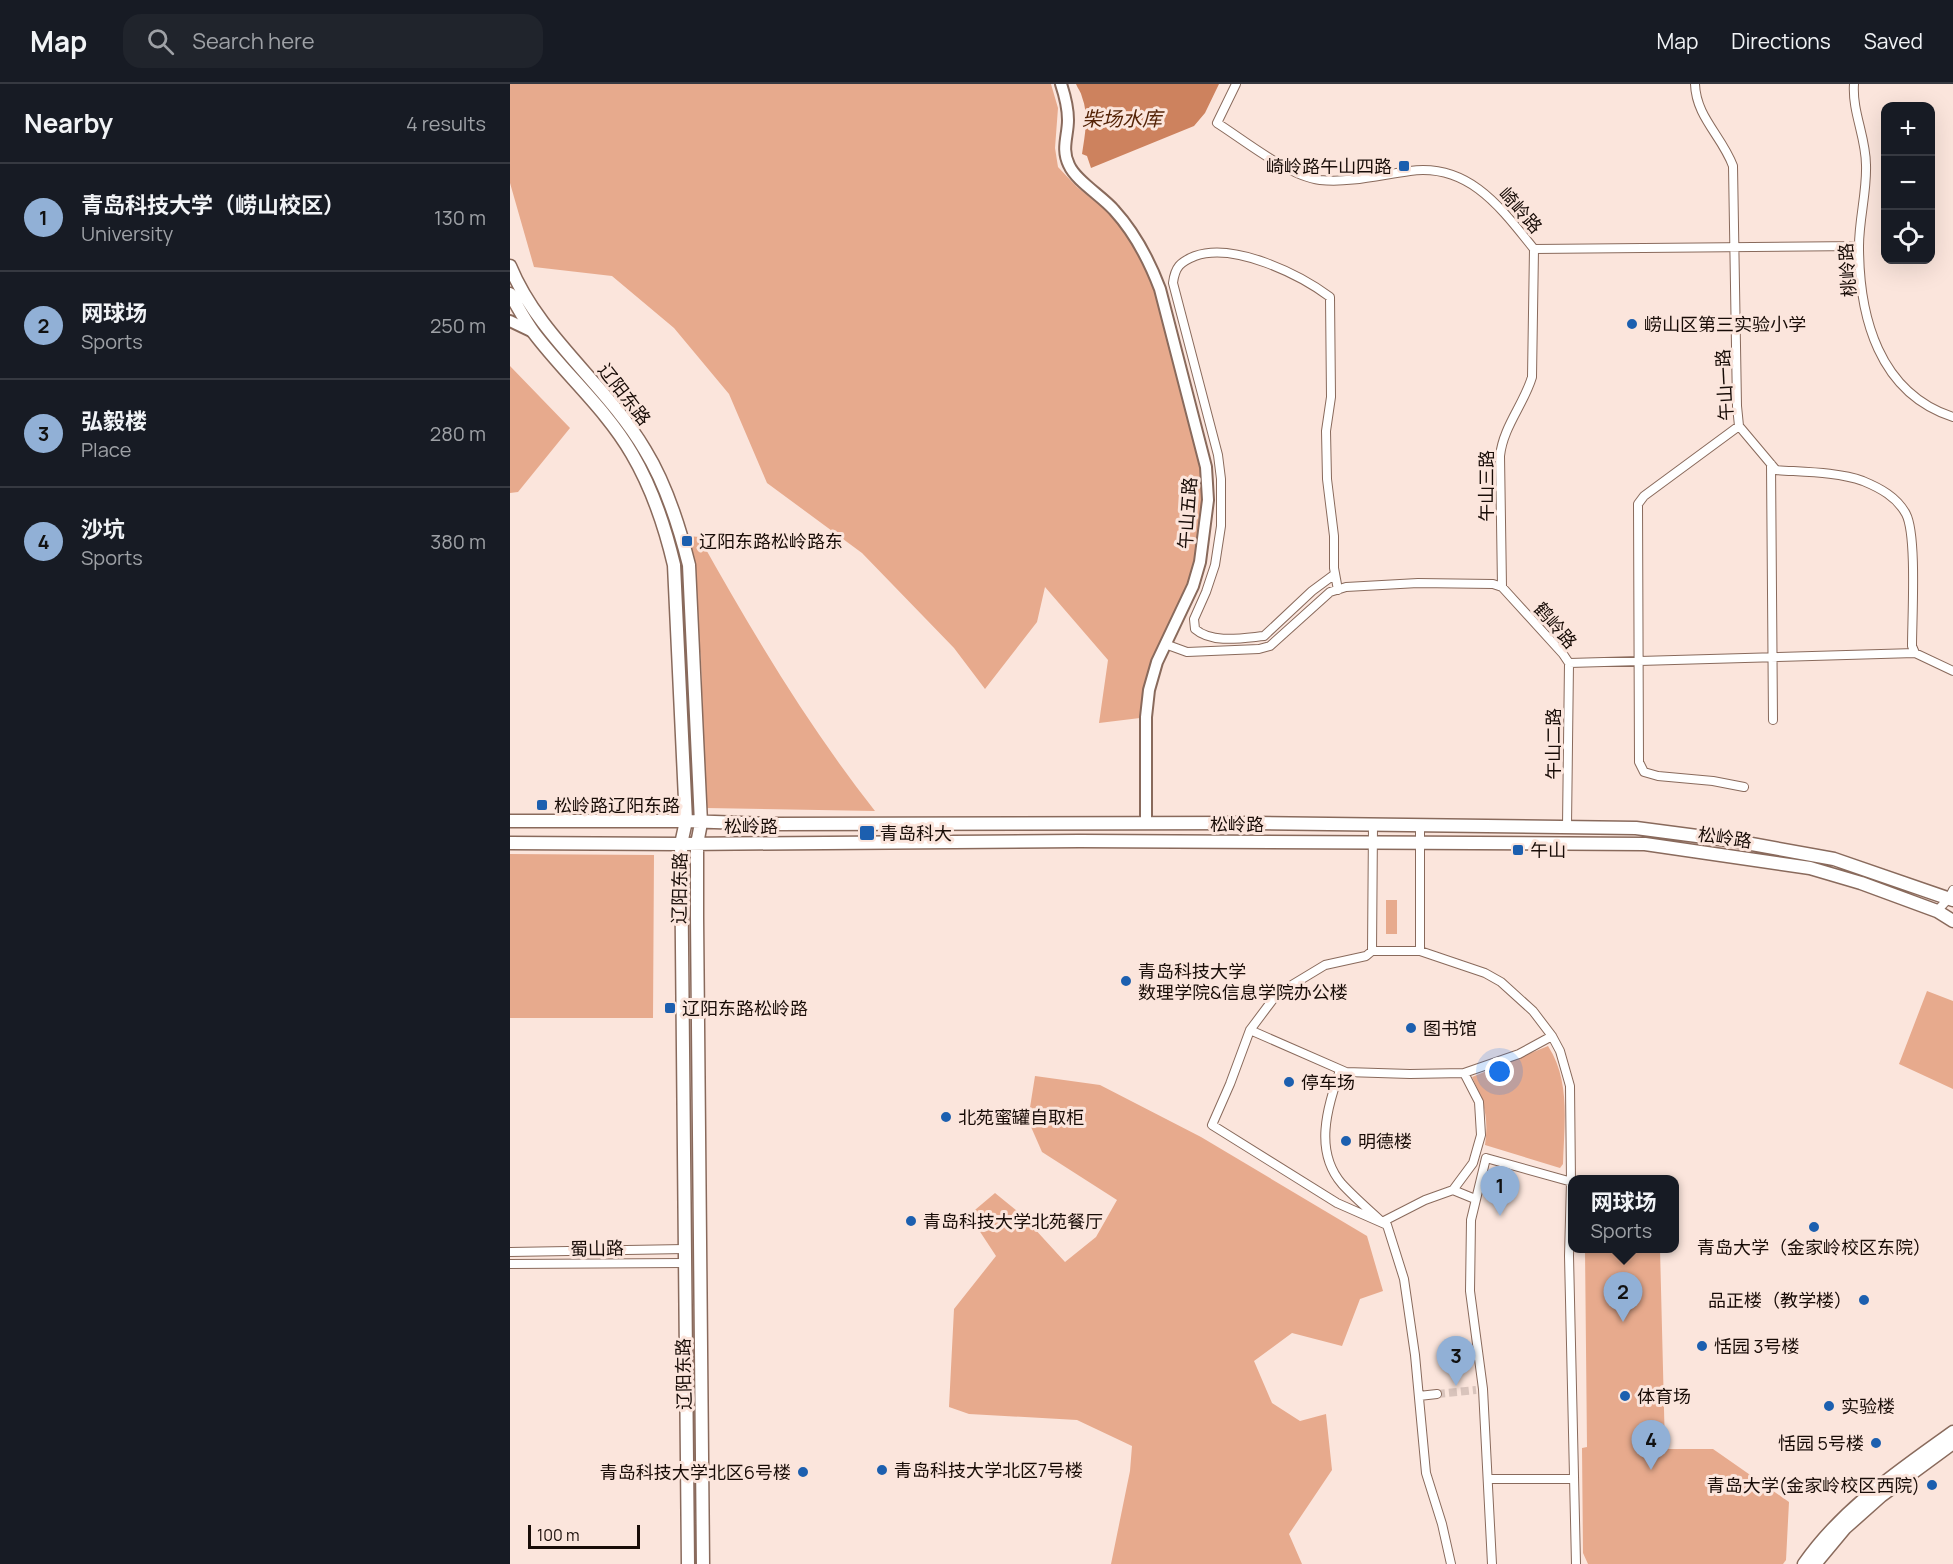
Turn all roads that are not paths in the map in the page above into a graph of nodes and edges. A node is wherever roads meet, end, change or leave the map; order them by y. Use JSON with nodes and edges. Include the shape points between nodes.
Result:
{"nodes":[{"id":1,"x":1061,"y":84,"type":"edge"},
{"id":2,"x":1236,"y":84,"type":"edge"},
{"id":3,"x":1695,"y":84,"type":"edge"},
{"id":4,"x":1854,"y":84,"type":"edge"},
{"id":5,"x":1859,"y":246,"type":"junction"},
{"id":6,"x":1736,"y":248,"type":"junction"},
{"id":7,"x":1534,"y":249,"type":"junction"},
{"id":8,"x":510,"y":266,"type":"edge"},
{"id":9,"x":510,"y":294,"type":"edge"},
{"id":10,"x":510,"y":321,"type":"edge"},
{"id":11,"x":533,"y":332,"type":"junction"},
{"id":12,"x":1953,"y":417,"type":"edge"},
{"id":13,"x":1739,"y":426,"type":"junction"},
{"id":14,"x":1772,"y":464,"type":"junction"},
{"id":15,"x":1335,"y":574,"type":"junction"},
{"id":16,"x":1502,"y":587,"type":"junction"},
{"id":17,"x":1338,"y":590,"type":"junction"},
{"id":18,"x":1165,"y":644,"type":"junction"},
{"id":19,"x":1915,"y":653,"type":"junction"},
{"id":20,"x":1773,"y":657,"type":"junction"},
{"id":21,"x":1639,"y":661,"type":"junction"},
{"id":22,"x":1569,"y":663,"type":"junction"},
{"id":23,"x":1953,"y":671,"type":"edge"},
{"id":24,"x":1773,"y":720,"type":"dead end"},
{"id":25,"x":1744,"y":787,"type":"dead end"},
{"id":26,"x":510,"y":821,"type":"edge"},
{"id":27,"x":686,"y":821,"type":"junction"},
{"id":28,"x":701,"y":822,"type":"junction"},
{"id":29,"x":1146,"y":823,"type":"junction"},
{"id":30,"x":1373,"y":825,"type":"junction"},
{"id":31,"x":1420,"y":825,"type":"junction"},
{"id":32,"x":1567,"y":826,"type":"junction"},
{"id":33,"x":1373,"y":842,"type":"junction"},
{"id":34,"x":510,"y":843,"type":"edge"},
{"id":35,"x":1420,"y":843,"type":"junction"},
{"id":36,"x":681,"y":844,"type":"junction"},
{"id":37,"x":697,"y":844,"type":"junction"},
{"id":38,"x":1952,"y":896,"type":"edge"},
{"id":39,"x":1937,"y":911,"type":"junction"},
{"id":40,"x":1953,"y":921,"type":"edge"},
{"id":41,"x":1372,"y":951,"type":"junction"},
{"id":42,"x":1420,"y":951,"type":"junction"},
{"id":43,"x":1250,"y":1030,"type":"junction"},
{"id":44,"x":1552,"y":1036,"type":"junction"},
{"id":45,"x":1340,"y":1070,"type":"junction"},
{"id":46,"x":1464,"y":1073,"type":"junction"},
{"id":47,"x":1572,"y":1175,"type":"edge"},
{"id":48,"x":1568,"y":1181,"type":"edge"},
{"id":49,"x":1453,"y":1190,"type":"junction"},
{"id":50,"x":1475,"y":1198,"type":"junction"},
{"id":51,"x":1382,"y":1222,"type":"junction"},
{"id":52,"x":685,"y":1249,"type":"junction"},
{"id":53,"x":510,"y":1252,"type":"edge"},
{"id":54,"x":1569,"y":1253,"type":"edge"},
{"id":55,"x":685,"y":1263,"type":"junction"},
{"id":56,"x":510,"y":1264,"type":"edge"},
{"id":57,"x":1437,"y":1394,"type":"tunnel mouth"},
{"id":58,"x":1419,"y":1396,"type":"junction"},
{"id":59,"x":1953,"y":1432,"type":"edge"},
{"id":60,"x":1953,"y":1443,"type":"edge"},
{"id":61,"x":1489,"y":1479,"type":"junction"},
{"id":62,"x":1574,"y":1479,"type":"junction"},
{"id":63,"x":688,"y":1564,"type":"edge"},
{"id":64,"x":703,"y":1564,"type":"edge"},
{"id":65,"x":1451,"y":1564,"type":"edge"},
{"id":66,"x":1492,"y":1564,"type":"edge"},
{"id":67,"x":1576,"y":1564,"type":"edge"},
{"id":68,"x":1804,"y":1564,"type":"edge"},
{"id":69,"x":1815,"y":1564,"type":"edge"}],
"edges":[{"from":1,"to":18,"type":"street","name":"午山五路","via":[[1068,121],[1064,153],[1070,168],[1114,209],[1149,261],[1160,289],[1206,467],[1208,500],[1200,562]]},
{"from":2,"to":7,"type":"street","name":"崎岭路","via":[[1216,123],[1291,171],[1319,180],[1364,179],[1413,170],[1445,171],[1475,185],[1505,212]]},
{"from":3,"to":6,"type":"street","name":"午山一路","via":[[1702,115],[1733,166]]},
{"from":4,"to":5,"type":"street","name":"桃岭路","via":[[1853,97],[1866,155]]},
{"from":5,"to":6,"type":"street","name":"崎岭路"},
{"from":5,"to":12,"type":"street","name":"桃岭路","via":[[1866,311],[1889,369],[1918,400]]},
{"from":6,"to":7,"type":"street","name":"崎岭路"},
{"from":6,"to":13,"type":"street","name":"午山一路"},
{"from":7,"to":16,"type":"street","name":"午山三路","via":[[1532,377],[1501,442]]},
{"from":8,"to":28,"type":"main road","name":"辽阳东路","via":[[538,317],[645,450],[681,533],[689,564],[693,609]]},
{"from":9,"to":11,"type":"main road","name":"辽阳东路"},
{"from":10,"to":11,"type":"street"},
{"from":11,"to":27,"type":"main road","name":"辽阳东路","via":[[631,453],[667,535],[678,609]]},
{"from":13,"to":14,"type":"street","name":"午山一路"},
{"from":13,"to":21,"type":"street","via":[[1638,504]]},
{"from":14,"to":19,"type":"street","via":[[1776,470],[1861,481],[1892,496],[1906,514],[1912,540]]},
{"from":14,"to":20,"type":"street"},
{"from":15,"to":15,"type":"street","via":[[1326,431],[1331,397],[1330,297],[1315,285],[1245,257],[1219,252],[1183,261],[1174,270],[1173,283],[1218,455],[1222,498],[1215,565],[1197,610],[1195,629],[1211,638],[1264,636]]},
{"from":15,"to":17,"type":"street"},
{"from":16,"to":17,"type":"street","via":[[1418,583]]},
{"from":16,"to":22,"type":"street","name":"鹤岭路"},
{"from":17,"to":18,"type":"street","via":[[1330,592],[1270,646],[1187,652]]},
{"from":18,"to":29,"type":"street","name":"午山五路","via":[[1149,690],[1146,717]]},
{"from":19,"to":20,"type":"street","name":"鹤岭路"},
{"from":19,"to":23,"type":"street","name":"鹤岭路"},
{"from":20,"to":21,"type":"street","name":"鹤岭路"},
{"from":20,"to":24,"type":"street"},
{"from":21,"to":22,"type":"street","name":"鹤岭路"},
{"from":21,"to":25,"type":"street","via":[[1639,762],[1644,772]]},
{"from":22,"to":32,"type":"street","name":"午山二路"},
{"from":26,"to":27,"type":"main road","name":"松岭路"},
{"from":27,"to":28,"type":"main road","name":"松岭路"},
{"from":27,"to":36,"type":"main road","name":"辽阳东路"},
{"from":28,"to":29,"type":"main road","name":"松岭路"},
{"from":28,"to":37,"type":"main road","name":"辽阳东路"},
{"from":29,"to":30,"type":"main road","name":"松岭路"},
{"from":30,"to":31,"type":"main road","name":"松岭路"},
{"from":30,"to":33,"type":"street"},
{"from":31,"to":32,"type":"main road","name":"松岭路"},
{"from":31,"to":35,"type":"street"},
{"from":32,"to":38,"type":"main road","name":"松岭路","via":[[1636,828],[1823,857]]},
{"from":33,"to":35,"type":"main road","name":"松岭路"},
{"from":33,"to":37,"type":"main road","name":"松岭路"},
{"from":33,"to":41,"type":"street"},
{"from":34,"to":36,"type":"main road","name":"松岭路"},
{"from":35,"to":39,"type":"main road","name":"松岭路","via":[[1645,844],[1810,868]]},
{"from":35,"to":42,"type":"street"},
{"from":36,"to":37,"type":"main road","name":"松岭路"},
{"from":36,"to":52,"type":"main road","name":"辽阳东路"},
{"from":37,"to":64,"type":"main road","name":"辽阳东路"},
{"from":38,"to":39,"type":"street"},
{"from":39,"to":40,"type":"main road","name":"松岭路"},
{"from":41,"to":42,"type":"street"},
{"from":41,"to":43,"type":"street","via":[[1366,956],[1325,965],[1277,994]]},
{"from":42,"to":44,"type":"street","via":[[1501,982],[1533,1011]]},
{"from":43,"to":45,"type":"street"},
{"from":43,"to":51,"type":"street","via":[[1212,1125],[1337,1203]]},
{"from":44,"to":46,"type":"street","via":[[1519,1054]]},
{"from":44,"to":47,"type":"street","via":[[1570,1086]]},
{"from":45,"to":46,"type":"street"},
{"from":45,"to":51,"type":"street","via":[[1328,1105],[1323,1140],[1341,1182]]},
{"from":46,"to":49,"type":"street","via":[[1479,1102],[1481,1135],[1473,1163]]},
{"from":48,"to":50,"type":"street","via":[[1486,1158]]},
{"from":49,"to":50,"type":"street"},
{"from":49,"to":51,"type":"street"},
{"from":50,"to":61,"type":"street","via":[[1470,1292]]},
{"from":51,"to":58,"type":"street","via":[[1387,1225],[1404,1279]]},
{"from":52,"to":53,"type":"street","name":"蜀山路"},
{"from":52,"to":55,"type":"main road","name":"辽阳东路"},
{"from":54,"to":62,"type":"street"},
{"from":55,"to":56,"type":"street","name":"蜀山路"},
{"from":55,"to":63,"type":"main road","name":"辽阳东路"},
{"from":57,"to":58,"type":"street"},
{"from":58,"to":65,"type":"street","via":[[1426,1473]]},
{"from":59,"to":68,"type":"main road","via":[[1875,1489],[1837,1523]]},
{"from":60,"to":69,"type":"main road","via":[[1881,1496],[1845,1528]]},
{"from":61,"to":62,"type":"street"},
{"from":61,"to":66,"type":"street"},
{"from":62,"to":67,"type":"street"}]}
